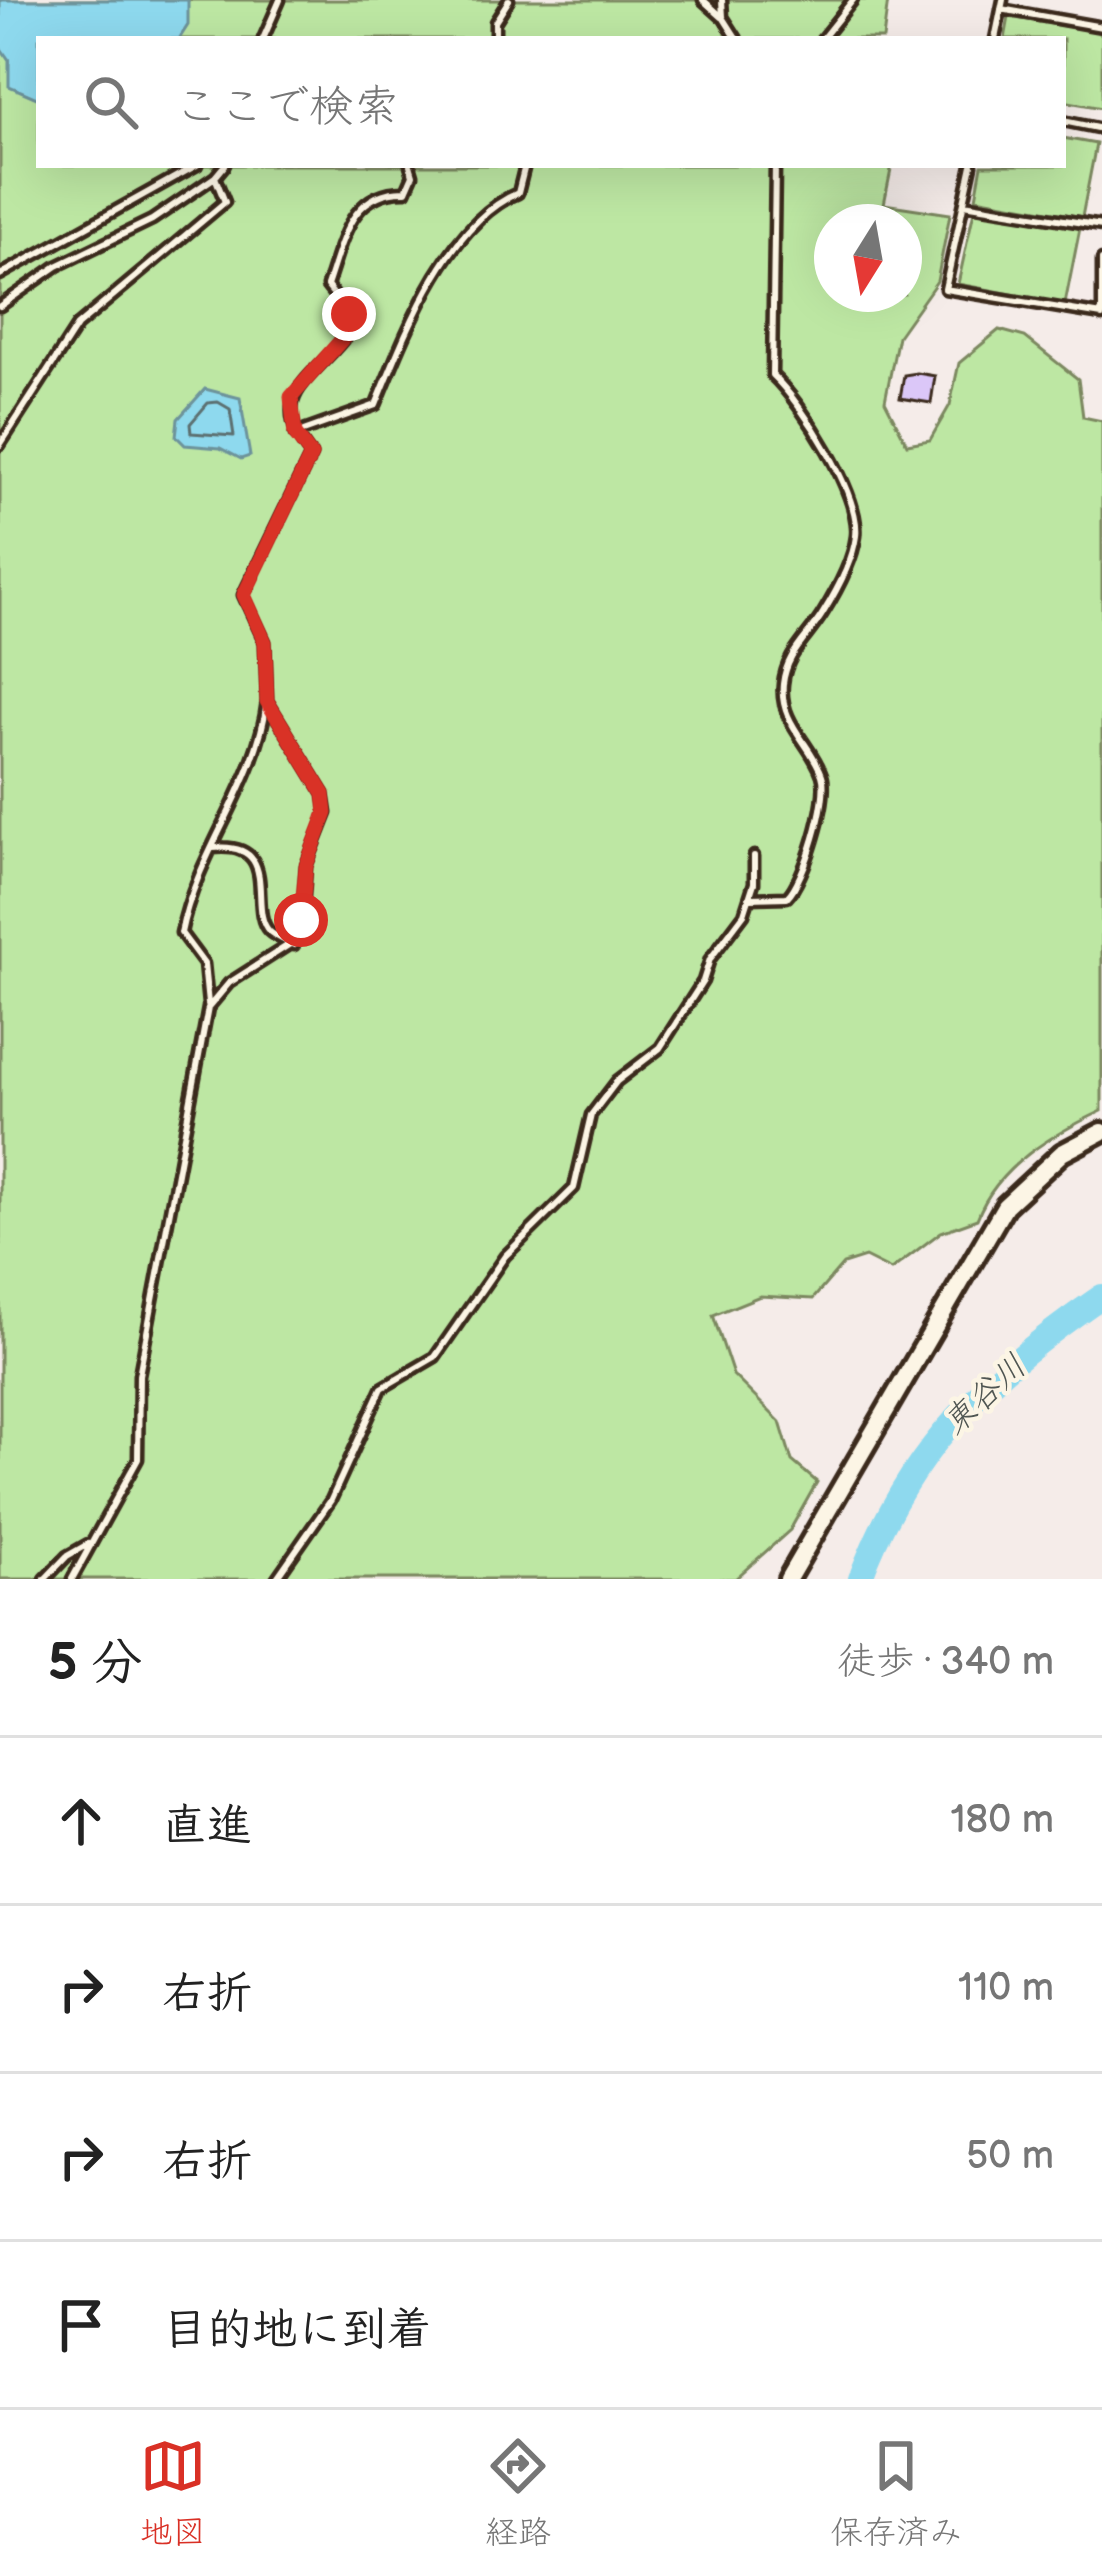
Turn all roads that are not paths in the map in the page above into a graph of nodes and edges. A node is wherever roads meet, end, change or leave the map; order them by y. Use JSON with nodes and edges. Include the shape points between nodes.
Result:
{"nodes":[{"id":1,"x":280,"y":0,"type":"edge"},
{"id":2,"x":509,"y":0,"type":"edge"},
{"id":3,"x":703,"y":0,"type":"edge"},
{"id":4,"x":722,"y":0,"type":"edge"},
{"id":5,"x":854,"y":0,"type":"edge"},
{"id":6,"x":1002,"y":4,"type":"edge"},
{"id":7,"x":723,"y":17,"type":"junction"},
{"id":8,"x":1102,"y":27,"type":"edge"},
{"id":9,"x":264,"y":36,"type":"edge"},
{"id":10,"x":495,"y":36,"type":"edge"},
{"id":11,"x":735,"y":36,"type":"edge"},
{"id":12,"x":824,"y":36,"type":"edge"},
{"id":13,"x":996,"y":36,"type":"edge"},
{"id":14,"x":1066,"y":122,"type":"edge"},
{"id":15,"x":1102,"y":129,"type":"edge"},
{"id":16,"x":192,"y":168,"type":"edge"},
{"id":17,"x":222,"y":168,"type":"edge"},
{"id":18,"x":411,"y":168,"type":"edge"},
{"id":19,"x":524,"y":168,"type":"edge"},
{"id":20,"x":775,"y":168,"type":"edge"},
{"id":21,"x":971,"y":168,"type":"edge"},
{"id":22,"x":215,"y":177,"type":"junction"},
{"id":23,"x":964,"y":204,"type":"junction"},
{"id":24,"x":1102,"y":226,"type":"edge"},
{"id":25,"x":1102,"y":260,"type":"edge"},
{"id":26,"x":0,"y":275,"type":"edge"},
{"id":27,"x":0,"y":306,"type":"edge"},
{"id":28,"x":1102,"y":315,"type":"edge"},
{"id":29,"x":295,"y":434,"type":"junction"},
{"id":30,"x":0,"y":445,"type":"edge"},
{"id":31,"x":267,"y":701,"type":"junction"},
{"id":32,"x":209,"y":849,"type":"junction"},
{"id":33,"x":754,"y":856,"type":"dead end"},
{"id":34,"x":751,"y":898,"type":"junction"},
{"id":35,"x":294,"y":945,"type":"junction"},
{"id":36,"x":208,"y":1008,"type":"junction"},
{"id":37,"x":1102,"y":1132,"type":"edge"},
{"id":38,"x":93,"y":1542,"type":"junction"},
{"id":39,"x":45,"y":1579,"type":"edge"},
{"id":40,"x":72,"y":1579,"type":"edge"},
{"id":41,"x":276,"y":1579,"type":"edge"},
{"id":42,"x":788,"y":1579,"type":"edge"}],
"edges":[{"from":1,"to":9,"type":"lane"},
{"from":2,"to":10,"type":"lane"},
{"from":3,"to":7,"type":"lane"},
{"from":4,"to":7,"type":"lane"},
{"from":5,"to":12,"type":"lane"},
{"from":6,"to":8,"type":"lane"},
{"from":6,"to":13,"type":"lane"},
{"from":7,"to":11,"type":"lane"},
{"from":14,"to":15,"type":"lane"},
{"from":16,"to":26,"type":"lane"},
{"from":17,"to":22,"type":"lane"},
{"from":18,"to":29,"type":"lane","via":[[406,191],[380,190],[352,221],[327,286],[351,329],[291,397]]},
{"from":19,"to":29,"type":"lane","via":[[518,193],[492,203],[415,308],[376,406]]},
{"from":20,"to":34,"type":"lane","via":[[772,375],[806,410],[829,453],[856,538],[823,613],[793,650],[783,687],[799,742],[825,786],[802,880],[787,897]]},
{"from":21,"to":23,"type":"lane"},
{"from":22,"to":27,"type":"lane"},
{"from":22,"to":30,"type":"lane","via":[[226,202],[219,212],[77,326]]},
{"from":23,"to":24,"type":"lane"},
{"from":23,"to":28,"type":"lane","via":[[945,289]]},
{"from":25,"to":28,"type":"lane"},
{"from":29,"to":31,"type":"lane","via":[[311,455],[244,595],[265,642]]},
{"from":31,"to":32,"type":"lane","via":[[242,788]]},
{"from":31,"to":35,"type":"lane","via":[[316,776],[326,813],[306,866]]},
{"from":32,"to":35,"type":"lane","via":[[226,847],[254,861],[263,921]]},
{"from":32,"to":36,"type":"lane","via":[[181,933],[204,964]]},
{"from":33,"to":34,"type":"lane"},
{"from":34,"to":41,"type":"lane","via":[[660,1048],[600,1099],[574,1188],[505,1256],[435,1358],[382,1388],[331,1500]]},
{"from":35,"to":36,"type":"lane","via":[[229,983]]},
{"from":36,"to":38,"type":"lane","via":[[139,1375],[138,1459]]},
{"from":37,"to":42,"type":"street","via":[[1062,1153],[1006,1206]]},
{"from":38,"to":39,"type":"lane"},
{"from":38,"to":40,"type":"lane"}]}
